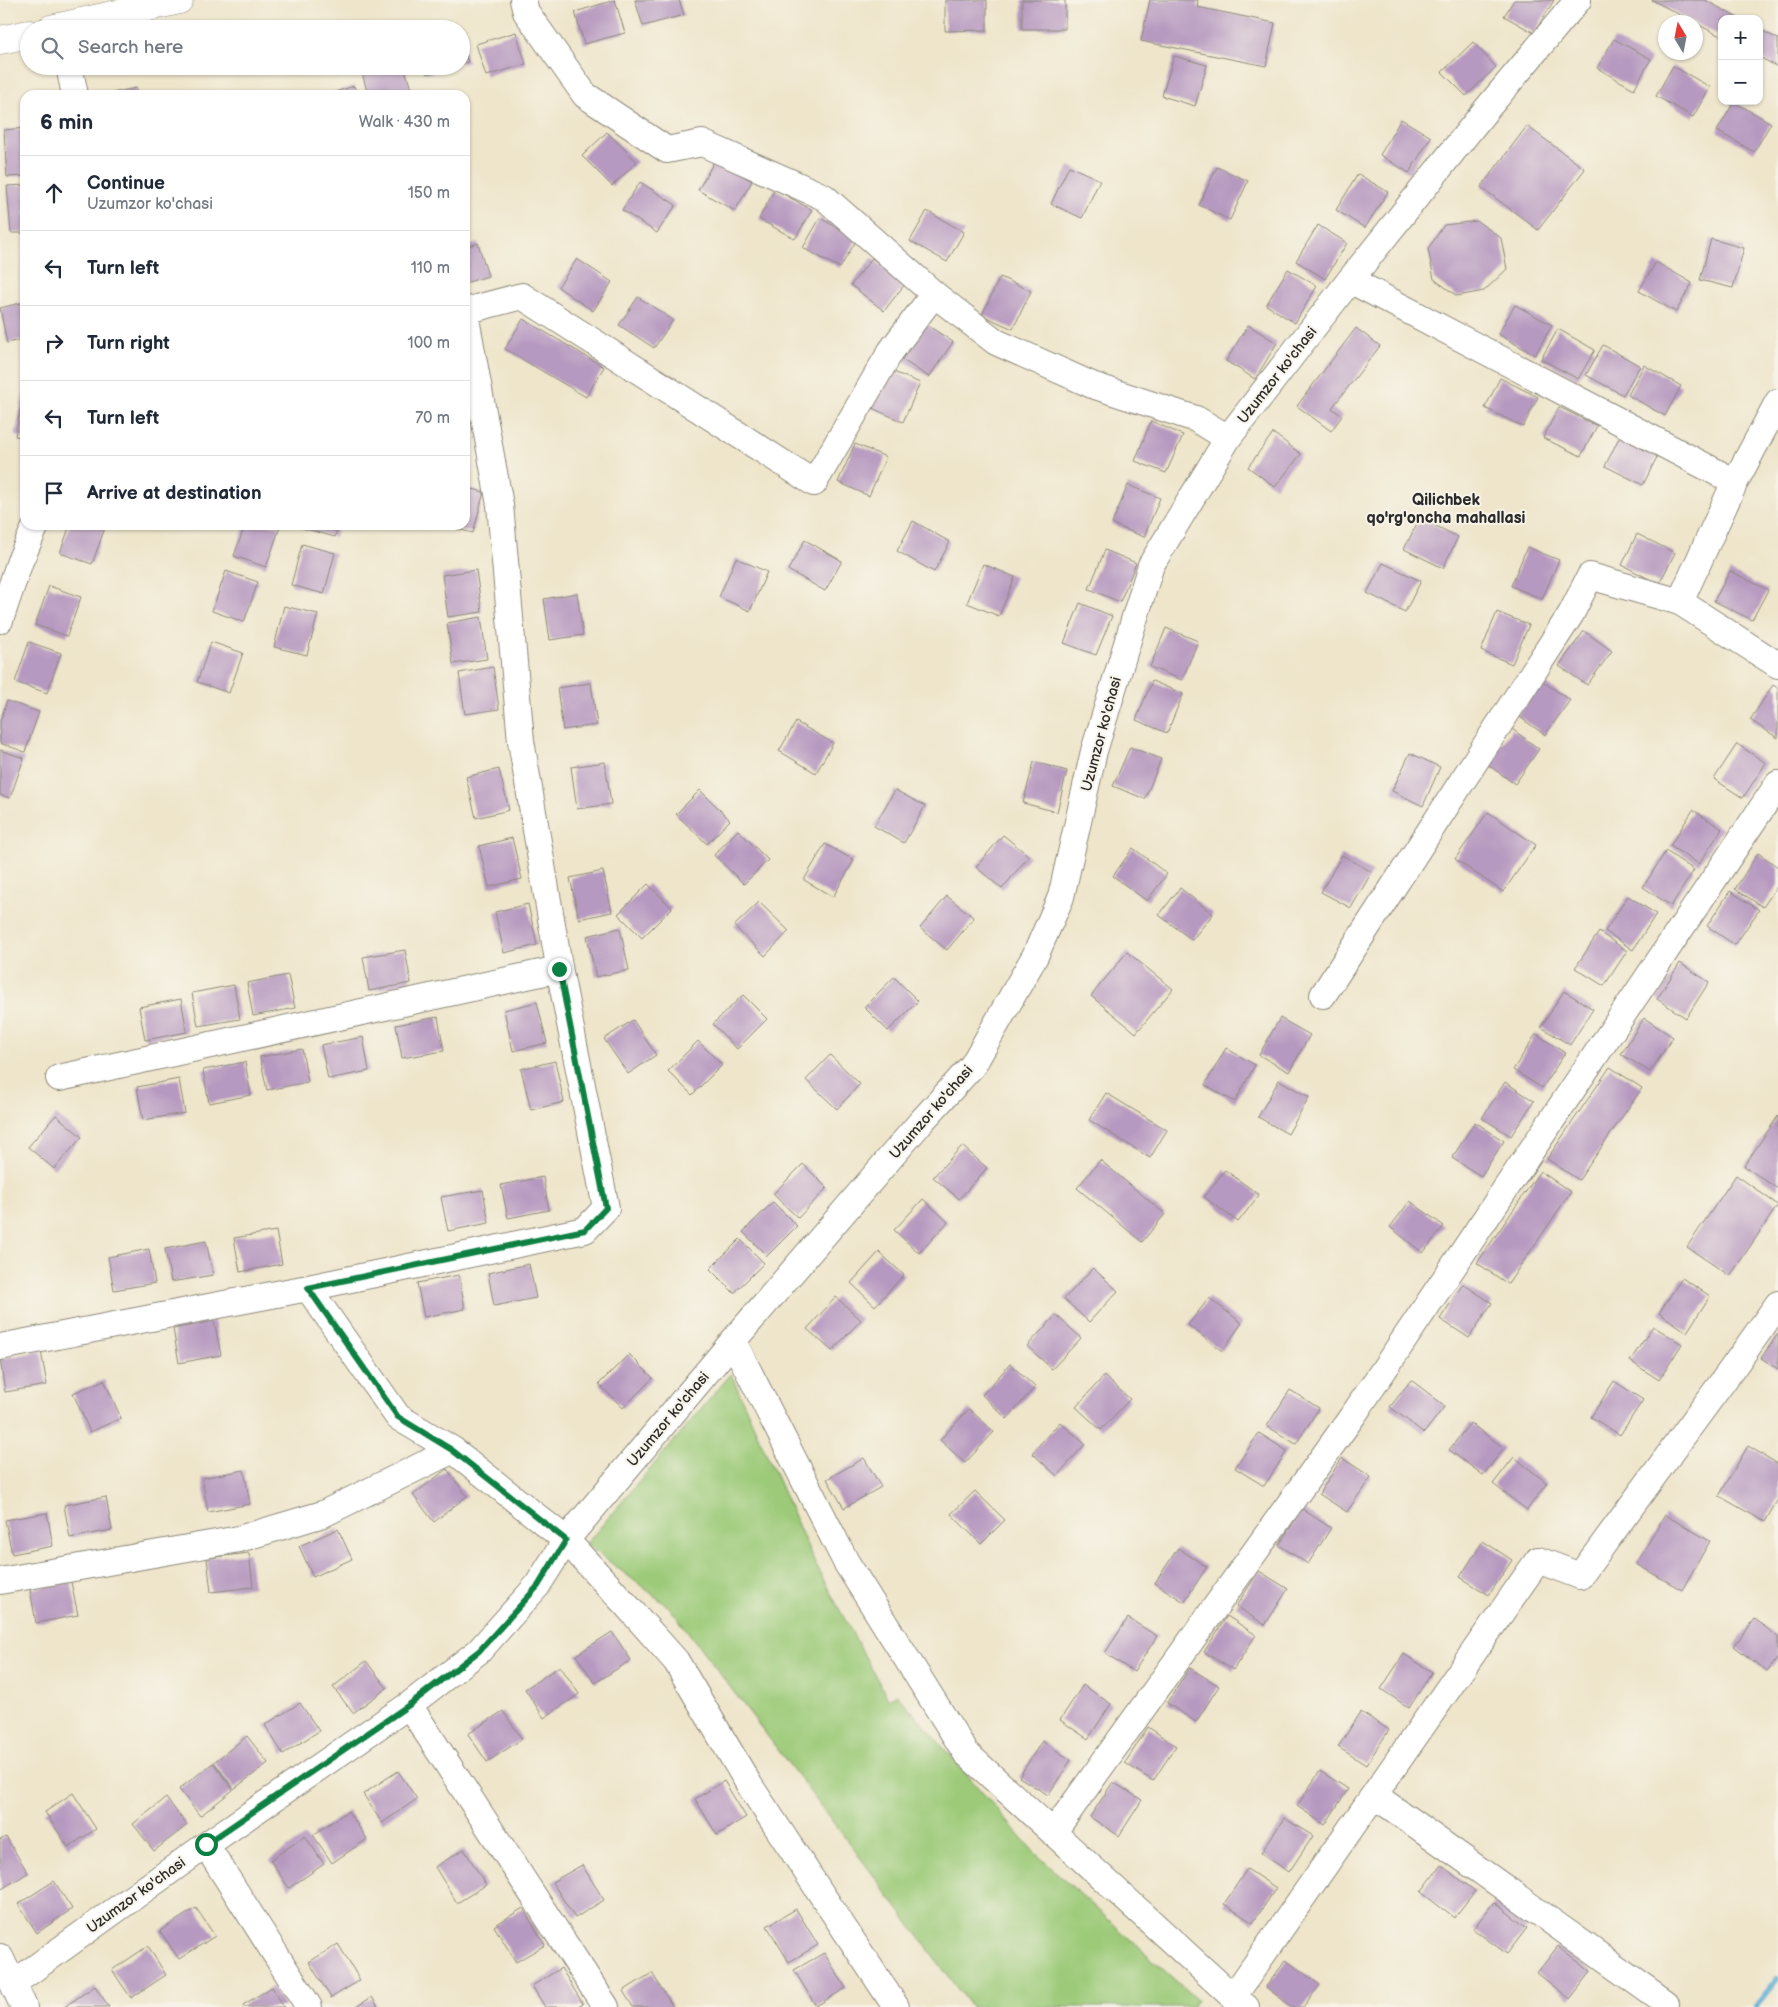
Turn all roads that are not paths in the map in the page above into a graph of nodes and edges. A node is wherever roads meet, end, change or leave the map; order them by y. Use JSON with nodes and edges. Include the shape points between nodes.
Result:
{"nodes":[{"id":1,"x":179,"y":0,"type":"edge"},
{"id":2,"x":523,"y":0,"type":"edge"},
{"id":3,"x":1578,"y":0,"type":"edge"},
{"id":4,"x":93,"y":20,"type":"edge"},
{"id":5,"x":20,"y":36,"type":"edge"},
{"id":6,"x":0,"y":40,"type":"edge"},
{"id":7,"x":71,"y":75,"type":"edge"},
{"id":8,"x":74,"y":90,"type":"edge"},
{"id":9,"x":1350,"y":280,"type":"junction"},
{"id":10,"x":934,"y":294,"type":"junction"},
{"id":11,"x":470,"y":311,"type":"edge"},
{"id":12,"x":470,"y":339,"type":"edge"},
{"id":13,"x":1778,"y":402,"type":"edge"},
{"id":14,"x":1228,"y":438,"type":"junction"},
{"id":15,"x":1735,"y":482,"type":"junction"},
{"id":16,"x":34,"y":530,"type":"edge"},
{"id":17,"x":1680,"y":602,"type":"junction"},
{"id":18,"x":0,"y":620,"type":"edge"},
{"id":19,"x":1778,"y":665,"type":"edge"},
{"id":20,"x":1778,"y":784,"type":"edge"},
{"id":21,"x":559,"y":969,"type":"junction"},
{"id":22,"x":1323,"y":995,"type":"dead end"},
{"id":23,"x":59,"y":1078,"type":"dead end"},
{"id":24,"x":308,"y":1288,"type":"junction"},
{"id":25,"x":1778,"y":1304,"type":"edge"},
{"id":26,"x":733,"y":1341,"type":"junction"},
{"id":27,"x":0,"y":1348,"type":"edge"},
{"id":28,"x":452,"y":1450,"type":"junction"},
{"id":29,"x":566,"y":1540,"type":"junction"},
{"id":30,"x":0,"y":1581,"type":"edge"},
{"id":31,"x":409,"y":1705,"type":"junction"},
{"id":32,"x":1374,"y":1795,"type":"junction"},
{"id":33,"x":1053,"y":1833,"type":"junction"},
{"id":34,"x":206,"y":1844,"type":"junction"},
{"id":35,"x":0,"y":1957,"type":"edge"},
{"id":36,"x":14,"y":1983,"type":"junction"},
{"id":37,"x":1240,"y":2002,"type":"edge"},
{"id":38,"x":1666,"y":2003,"type":"dead end"},
{"id":39,"x":24,"y":2007,"type":"edge"},
{"id":40,"x":309,"y":2007,"type":"edge"},
{"id":41,"x":606,"y":2007,"type":"edge"},
{"id":42,"x":896,"y":2007,"type":"edge"}],
"edges":[{"from":1,"to":4,"type":"main road"},
{"from":2,"to":10,"type":"street","via":[[526,12],[585,95],[667,150],[702,143],[824,196]]},
{"from":3,"to":9,"type":"street","name":"Uzumzor ko'chasi"},
{"from":5,"to":6,"type":"main road"},
{"from":7,"to":8,"type":"street"},
{"from":9,"to":14,"type":"street","name":"Uzumzor ko'chasi"},
{"from":9,"to":15,"type":"street"},
{"from":10,"to":11,"type":"street","via":[[891,351],[814,483],[522,296]]},
{"from":10,"to":14,"type":"street","via":[[996,342],[1092,385],[1196,419]]},
{"from":12,"to":21,"type":"street","via":[[500,504],[521,741]]},
{"from":13,"to":15,"type":"street"},
{"from":14,"to":26,"type":"street","name":"Uzumzor ko'chasi","via":[[1151,565],[1094,751],[1061,897],[1035,956],[973,1065]]},
{"from":15,"to":17,"type":"street"},
{"from":16,"to":18,"type":"street"},
{"from":17,"to":19,"type":"street"},
{"from":17,"to":22,"type":"street","via":[[1590,576],[1571,614]]},
{"from":20,"to":33,"type":"street","via":[[1354,1414]]},
{"from":21,"to":23,"type":"street"},
{"from":21,"to":24,"type":"street","via":[[606,1208],[585,1230]]},
{"from":24,"to":27,"type":"street"},
{"from":24,"to":28,"type":"street","via":[[398,1417]]},
{"from":25,"to":32,"type":"street","via":[[1580,1576],[1538,1560]]},
{"from":26,"to":29,"type":"street","name":"Uzumzor ko'chasi"},
{"from":26,"to":33,"type":"street","via":[[846,1562],[966,1754]]},
{"from":28,"to":29,"type":"street"},
{"from":28,"to":30,"type":"street","via":[[323,1514],[239,1539]]},
{"from":29,"to":31,"type":"street","name":"Uzumzor ko'chasi","via":[[538,1586],[479,1651]]},
{"from":29,"to":42,"type":"street","via":[[676,1661],[750,1786]]},
{"from":31,"to":34,"type":"street","name":"Uzumzor ko'chasi"},
{"from":31,"to":41,"type":"street"},
{"from":32,"to":37,"type":"street"},
{"from":32,"to":38,"type":"street"},
{"from":33,"to":37,"type":"street"},
{"from":34,"to":36,"type":"street","name":"Uzumzor ko'chasi"},
{"from":34,"to":40,"type":"street"},
{"from":35,"to":36,"type":"street"},
{"from":36,"to":39,"type":"street"}]}
